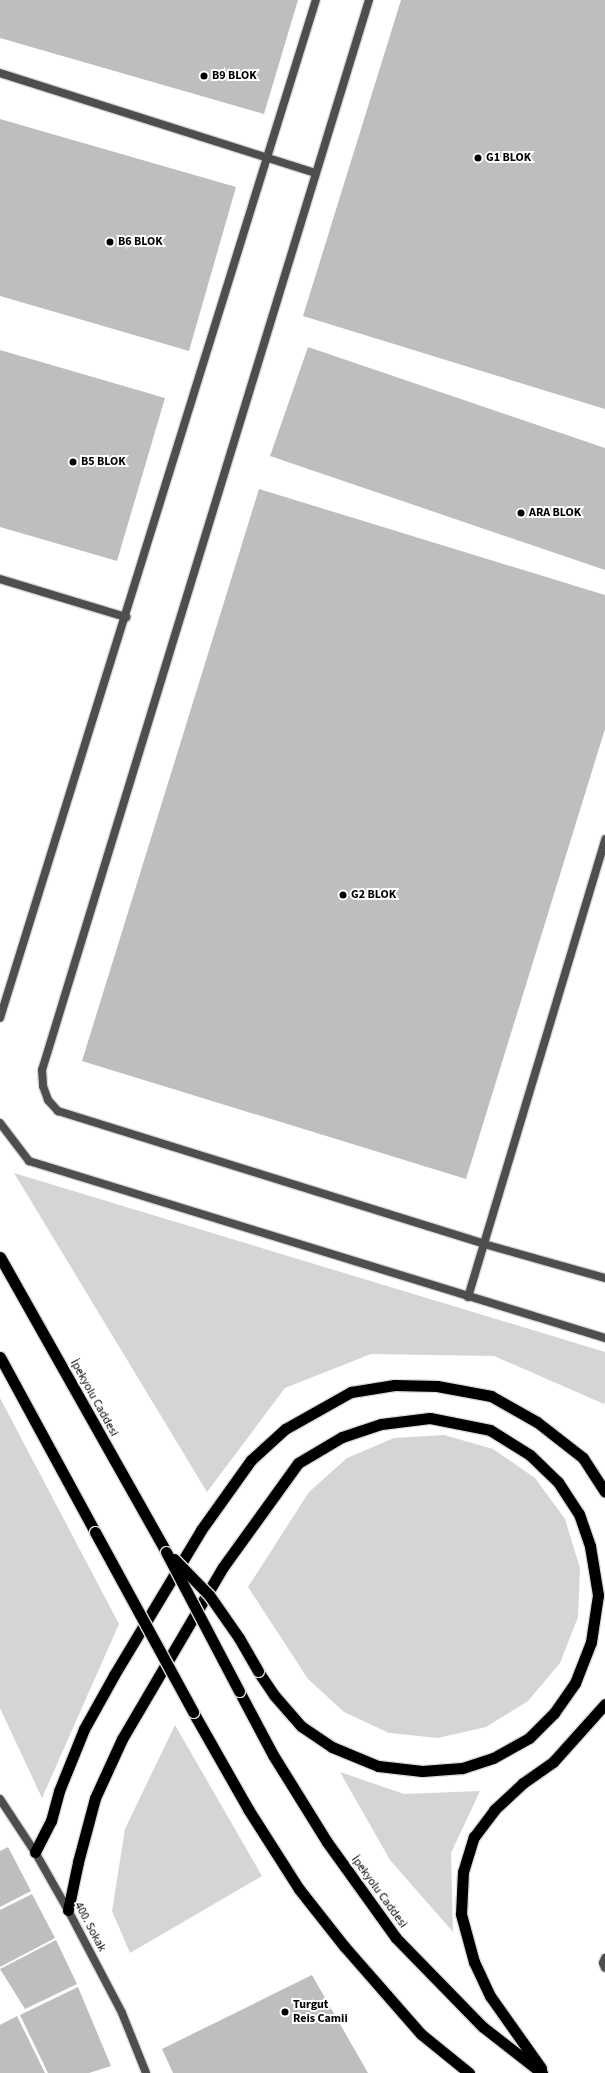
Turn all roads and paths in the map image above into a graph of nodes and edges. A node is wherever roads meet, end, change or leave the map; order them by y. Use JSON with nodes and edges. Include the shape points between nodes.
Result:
{"nodes":[{"id":1,"x":316,"y":0,"type":"edge"},
{"id":2,"x":369,"y":0,"type":"edge"},
{"id":3,"x":0,"y":73,"type":"edge"},
{"id":4,"x":267,"y":157,"type":"junction"},
{"id":5,"x":316,"y":173,"type":"junction"},
{"id":6,"x":0,"y":580,"type":"edge"},
{"id":7,"x":126,"y":617,"type":"junction"},
{"id":8,"x":605,"y":839,"type":"edge"},
{"id":9,"x":0,"y":1018,"type":"edge"},
{"id":10,"x":0,"y":1122,"type":"edge"},
{"id":11,"x":484,"y":1244,"type":"junction"},
{"id":12,"x":0,"y":1257,"type":"edge"},
{"id":13,"x":605,"y":1278,"type":"edge"},
{"id":14,"x":468,"y":1297,"type":"junction"},
{"id":15,"x":605,"y":1338,"type":"edge"},
{"id":16,"x":0,"y":1357,"type":"edge"},
{"id":17,"x":605,"y":1492,"type":"edge"},
{"id":18,"x":166,"y":1552,"type":"junction"},
{"id":19,"x":605,"y":1704,"type":"edge"},
{"id":20,"x":0,"y":1799,"type":"edge"},
{"id":21,"x":36,"y":1852,"type":"junction"},
{"id":22,"x":68,"y":1910,"type":"junction"},
{"id":23,"x":605,"y":1958,"type":"edge"},
{"id":24,"x":605,"y":1968,"type":"edge"},
{"id":25,"x":146,"y":2073,"type":"edge"},
{"id":26,"x":469,"y":2073,"type":"edge"},
{"id":27,"x":542,"y":2073,"type":"edge"},
{"id":28,"x":545,"y":2073,"type":"edge"}],
"edges":[{"from":1,"to":4,"type":"street"},
{"from":2,"to":5,"type":"street"},
{"from":3,"to":4,"type":"street"},
{"from":4,"to":5,"type":"street"},
{"from":4,"to":7,"type":"street"},
{"from":5,"to":11,"type":"street","via":[[42,1070],[44,1086],[48,1100],[58,1111]]},
{"from":6,"to":7,"type":"street"},
{"from":7,"to":9,"type":"street"},
{"from":8,"to":11,"type":"street"},
{"from":10,"to":14,"type":"street","via":[[29,1161]]},
{"from":11,"to":13,"type":"street"},
{"from":11,"to":14,"type":"street"},
{"from":12,"to":18,"type":"highway","name":"İpekyolu Caddesi"},
{"from":14,"to":15,"type":"street"},
{"from":16,"to":26,"type":"highway","bridge":true,"via":[[193,1712],[248,1809],[299,1889],[344,1946],[421,2034]]},
{"from":17,"to":21,"type":"highway","via":[[583,1458],[537,1422],[491,1396],[437,1386],[394,1385],[351,1392],[285,1429],[251,1460],[201,1530],[114,1675],[84,1729],[59,1791],[51,1821]]},
{"from":18,"to":22,"type":"highway","bridge":true,"via":[[209,1595],[274,1695],[302,1726],[332,1747],[378,1766],[422,1771],[462,1768],[493,1758],[529,1738],[554,1713],[575,1683],[591,1642],[598,1595],[590,1546],[579,1514],[558,1482],[530,1455],[490,1430],[430,1418],[381,1424],[342,1437],[298,1463],[223,1567],[122,1739],[95,1798]]},
{"from":18,"to":27,"type":"highway","name":"İpekyolu Caddesi","bridge":true,"via":[[273,1755],[326,1842],[396,1938],[483,2027]]},
{"from":19,"to":28,"type":"highway","via":[[553,1762],[523,1782],[494,1810],[474,1837],[462,1872],[462,1914],[474,1962],[490,1996]]},
{"from":20,"to":21,"type":"street","name":"400. Sokak"},
{"from":21,"to":22,"type":"street","name":"400. Sokak"},
{"from":22,"to":25,"type":"street","name":"400. Sokak","via":[[122,2013]]},
{"from":23,"to":24,"type":"street"}]}
